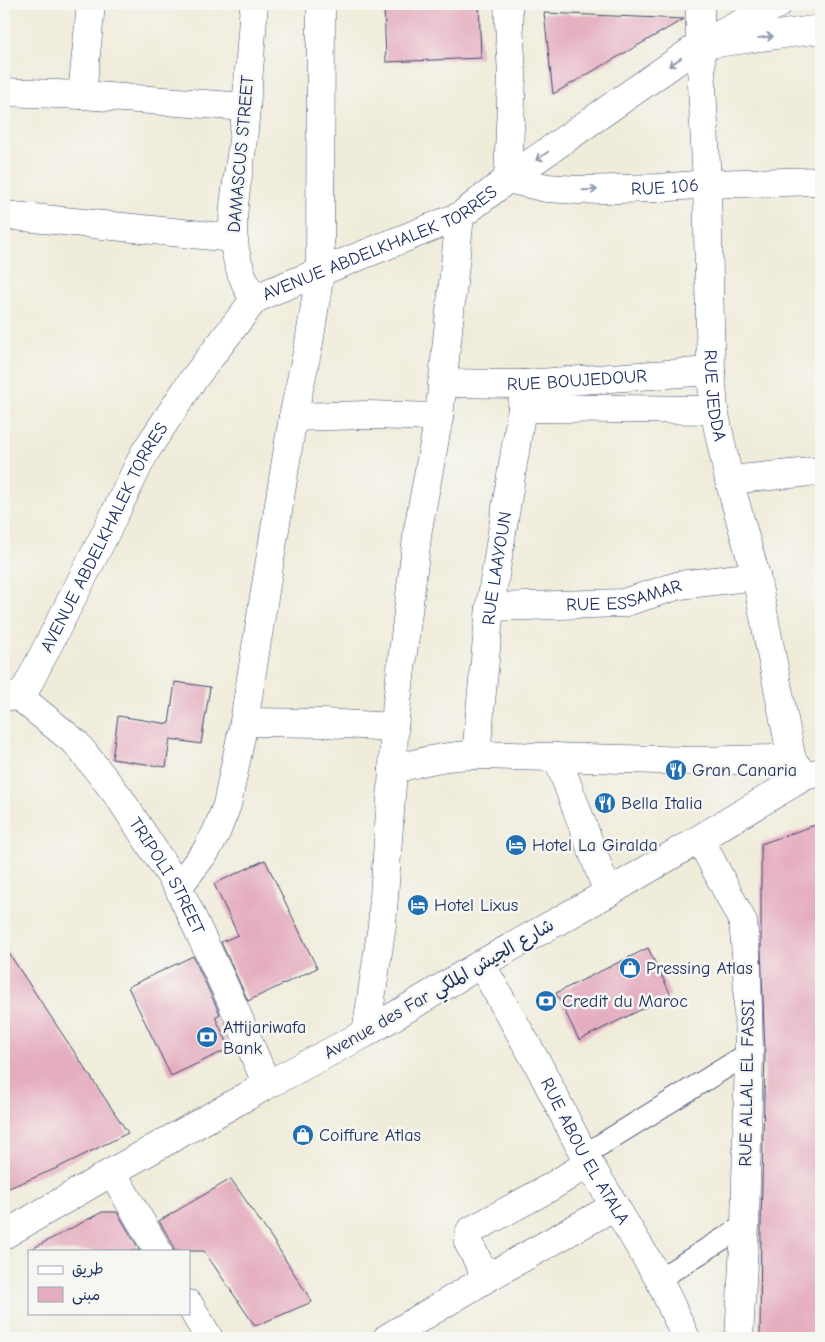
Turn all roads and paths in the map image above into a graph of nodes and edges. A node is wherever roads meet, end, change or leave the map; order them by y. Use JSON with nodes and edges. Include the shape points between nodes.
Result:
{"nodes":[{"id":1,"x":91,"y":4,"type":"edge"},
{"id":2,"x":254,"y":4,"type":"edge"},
{"id":3,"x":321,"y":4,"type":"edge"},
{"id":4,"x":508,"y":4,"type":"edge"},
{"id":5,"x":700,"y":4,"type":"edge"},
{"id":6,"x":778,"y":4,"type":"edge"},
{"id":7,"x":821,"y":29,"type":"edge"},
{"id":8,"x":700,"y":45,"type":"junction"},
{"id":9,"x":4,"y":92,"type":"edge"},
{"id":10,"x":82,"y":95,"type":"junction"},
{"id":11,"x":246,"y":107,"type":"junction"},
{"id":12,"x":508,"y":179,"type":"junction"},
{"id":13,"x":821,"y":181,"type":"edge"},
{"id":14,"x":707,"y":184,"type":"junction"},
{"id":15,"x":4,"y":214,"type":"edge"},
{"id":16,"x":460,"y":216,"type":"junction"},
{"id":17,"x":232,"y":238,"type":"junction"},
{"id":18,"x":320,"y":273,"type":"junction"},
{"id":19,"x":254,"y":300,"type":"junction"},
{"id":20,"x":711,"y":371,"type":"junction"},
{"id":21,"x":442,"y":383,"type":"junction"},
{"id":22,"x":523,"y":396,"type":"junction"},
{"id":23,"x":714,"y":410,"type":"junction"},
{"id":24,"x":293,"y":417,"type":"junction"},
{"id":25,"x":439,"y":417,"type":"junction"},
{"id":26,"x":821,"y":471,"type":"edge"},
{"id":27,"x":729,"y":480,"type":"junction"},
{"id":28,"x":756,"y":576,"type":"junction"},
{"id":29,"x":490,"y":607,"type":"junction"},
{"id":30,"x":12,"y":696,"type":"edge"},
{"id":31,"x":244,"y":722,"type":"junction"},
{"id":32,"x":394,"y":727,"type":"junction"},
{"id":33,"x":476,"y":755,"type":"junction"},
{"id":34,"x":557,"y":757,"type":"junction"},
{"id":35,"x":806,"y":769,"type":"edge"},
{"id":36,"x":393,"y":770,"type":"junction"},
{"id":37,"x":700,"y":839,"type":"junction"},
{"id":38,"x":178,"y":887,"type":"junction"},
{"id":39,"x":608,"y":893,"type":"junction"},
{"id":40,"x":481,"y":964,"type":"junction"},
{"id":41,"x":366,"y":1033,"type":"junction"},
{"id":42,"x":749,"y":1053,"type":"junction"},
{"id":43,"x":267,"y":1085,"type":"junction"},
{"id":44,"x":587,"y":1159,"type":"junction"},
{"id":45,"x":112,"y":1172,"type":"junction"},
{"id":46,"x":615,"y":1206,"type":"junction"},
{"id":47,"x":745,"y":1225,"type":"junction"},
{"id":48,"x":4,"y":1235,"type":"edge"},
{"id":49,"x":157,"y":1250,"type":"edge"},
{"id":50,"x":494,"y":1274,"type":"junction"},
{"id":51,"x":659,"y":1278,"type":"junction"},
{"id":52,"x":190,"y":1306,"type":"edge"},
{"id":53,"x":209,"y":1338,"type":"edge"},
{"id":54,"x":387,"y":1338,"type":"edge"},
{"id":55,"x":686,"y":1338,"type":"edge"},
{"id":56,"x":739,"y":1338,"type":"edge"}],
"edges":[{"from":1,"to":10,"type":"street"},
{"from":2,"to":11,"type":"street","name":"DAMASCUS STREET"},
{"from":3,"to":18,"type":"street"},
{"from":4,"to":12,"type":"street","via":[[512,75]]},
{"from":5,"to":8,"type":"street","name":"RUE JEDDA"},
{"from":6,"to":8,"type":"street","name":"AVENUE ABDELKHALEK TORRES"},
{"from":8,"to":7,"type":"street","name":"AVENUE ABDELKHALEK TORRES","one_way":true},
{"from":8,"to":12,"type":"street","name":"AVENUE ABDELKHALEK TORRES","one_way":true},
{"from":8,"to":14,"type":"street","name":"RUE JEDDA"},
{"from":9,"to":10,"type":"street"},
{"from":10,"to":11,"type":"street"},
{"from":11,"to":17,"type":"street","name":"DAMASCUS STREET"},
{"from":12,"to":14,"type":"street","name":"RUE 106","one_way":true,"via":[[547,188],[578,190]]},
{"from":12,"to":16,"type":"street","name":"AVENUE ABDELKHALEK TORRES"},
{"from":13,"to":14,"type":"street","name":"RUE 106"},
{"from":14,"to":20,"type":"street","name":"RUE JEDDA"},
{"from":15,"to":17,"type":"street"},
{"from":16,"to":18,"type":"street","name":"AVENUE ABDELKHALEK TORRES"},
{"from":16,"to":21,"type":"street"},
{"from":17,"to":19,"type":"street","name":"DAMASCUS STREET","via":[[244,283]]},
{"from":18,"to":19,"type":"street","name":"AVENUE ABDELKHALEK TORRES"},
{"from":18,"to":24,"type":"street"},
{"from":19,"to":30,"type":"street","name":"AVENUE ABDELKHALEK TORRES","via":[[192,381],[145,452],[105,534]]},
{"from":20,"to":22,"type":"street","name":"RUE BOUJEDOUR"},
{"from":20,"to":23,"type":"street","name":"RUE JEDDA"},
{"from":21,"to":22,"type":"street","name":"RUE BOUJEDOUR"},
{"from":21,"to":25,"type":"street"},
{"from":22,"to":23,"type":"street"},
{"from":22,"to":29,"type":"street","name":"RUE LAAYOUN"},
{"from":23,"to":27,"type":"street","name":"RUE JEDDA"},
{"from":24,"to":25,"type":"street"},
{"from":24,"to":31,"type":"street"},
{"from":25,"to":32,"type":"street","via":[[418,529]]},
{"from":26,"to":27,"type":"street"},
{"from":27,"to":28,"type":"street","name":"RUE JEDDA"},
{"from":28,"to":29,"type":"street","name":"RUE ESSAMAR","via":[[680,585],[623,603]]},
{"from":28,"to":35,"type":"street","name":"RUE JEDDA"},
{"from":29,"to":33,"type":"street","name":"RUE LAAYOUN"},
{"from":30,"to":38,"type":"street","name":"TRIPOLI STREET","via":[[76,743],[118,797]]},
{"from":31,"to":32,"type":"street"},
{"from":31,"to":38,"type":"street","via":[[227,805],[216,833]]},
{"from":32,"to":36,"type":"street"},
{"from":33,"to":34,"type":"street"},
{"from":33,"to":36,"type":"street","via":[[421,760]]},
{"from":34,"to":35,"type":"street","via":[[696,761],[773,758]]},
{"from":34,"to":39,"type":"street"},
{"from":35,"to":37,"type":"street","name":"Avenue des Far شارع الجيش الملكي"},
{"from":36,"to":41,"type":"street","via":[[382,925]]},
{"from":37,"to":39,"type":"street","name":"Avenue des Far شارع الجيش الملكي"},
{"from":37,"to":42,"type":"street","name":"RUE ALLAL EL FASSI","via":[[743,922]]},
{"from":38,"to":43,"type":"street","name":"TRIPOLI STREET"},
{"from":39,"to":40,"type":"street","name":"Avenue des Far شارع الجيش الملكي"},
{"from":40,"to":41,"type":"street","name":"Avenue des Far شارع الجيش الملكي"},
{"from":40,"to":44,"type":"street","name":"RUE ABOU EL ATALA"},
{"from":41,"to":43,"type":"street","name":"Avenue des Far شارع الجيش الملكي"},
{"from":42,"to":44,"type":"lane"},
{"from":42,"to":47,"type":"street","name":"RUE ALLAL EL FASSI"},
{"from":43,"to":45,"type":"street","name":"Avenue des Far شارع الجيش الملكي"},
{"from":44,"to":46,"type":"street","name":"RUE ABOU EL ATALA"},
{"from":44,"to":50,"type":"street","via":[[549,1188],[470,1231],[468,1242],[482,1269]]},
{"from":45,"to":48,"type":"street","name":"Avenue des Far شارع الجيش الملكي"},
{"from":45,"to":49,"type":"street"},
{"from":46,"to":50,"type":"street"},
{"from":46,"to":51,"type":"street","name":"RUE ABOU EL ATALA"},
{"from":47,"to":51,"type":"lane"},
{"from":47,"to":56,"type":"street","name":"RUE ALLAL EL FASSI"},
{"from":50,"to":54,"type":"street"},
{"from":51,"to":55,"type":"street","name":"RUE ABOU EL ATALA"},
{"from":52,"to":53,"type":"street"}]}
